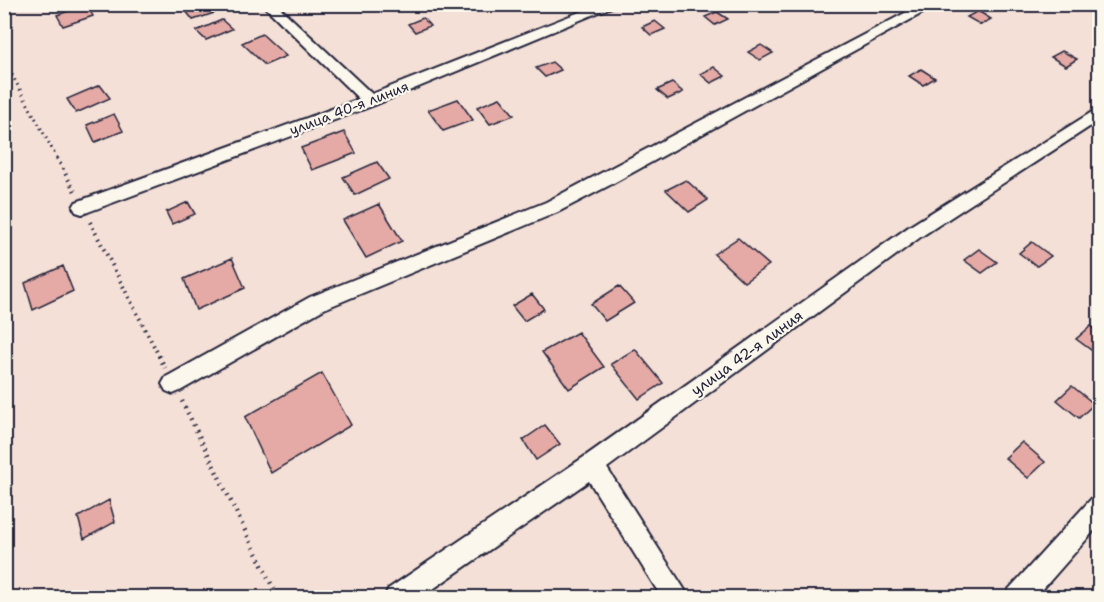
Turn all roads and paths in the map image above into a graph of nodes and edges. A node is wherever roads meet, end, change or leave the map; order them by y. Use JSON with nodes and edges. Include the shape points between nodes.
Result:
{"nodes":[{"id":1,"x":267,"y":4,"type":"edge"},
{"id":2,"x":614,"y":4,"type":"edge"},
{"id":3,"x":933,"y":4,"type":"edge"},
{"id":4,"x":1089,"y":4,"type":"edge"},
{"id":5,"x":1100,"y":10,"type":"edge"},
{"id":6,"x":4,"y":60,"type":"edge"},
{"id":7,"x":370,"y":101,"type":"junction"},
{"id":8,"x":1100,"y":112,"type":"edge"},
{"id":9,"x":82,"y":207,"type":"junction"},
{"id":10,"x":173,"y":384,"type":"junction"},
{"id":11,"x":592,"y":465,"type":"junction"},
{"id":12,"x":1100,"y":506,"type":"edge"},
{"id":13,"x":278,"y":597,"type":"edge"},
{"id":14,"x":397,"y":597,"type":"edge"},
{"id":15,"x":677,"y":597,"type":"edge"},
{"id":16,"x":1018,"y":597,"type":"edge"}],
"edges":[{"from":1,"to":7,"type":"street"},
{"from":2,"to":7,"type":"street","name":"улица 40-я линия"},
{"from":3,"to":10,"type":"street","via":[[594,186],[552,207],[316,303]]},
{"from":4,"to":5,"type":"street"},
{"from":6,"to":9,"type":"path"},
{"from":7,"to":9,"type":"street","name":"улица 40-я линия"},
{"from":8,"to":11,"type":"street","name":"улица 42-я линия","via":[[916,231]]},
{"from":9,"to":10,"type":"path"},
{"from":10,"to":13,"type":"path"},
{"from":11,"to":14,"type":"street","name":"улица 42-я линия"},
{"from":11,"to":15,"type":"street"},
{"from":12,"to":16,"type":"street"}]}
